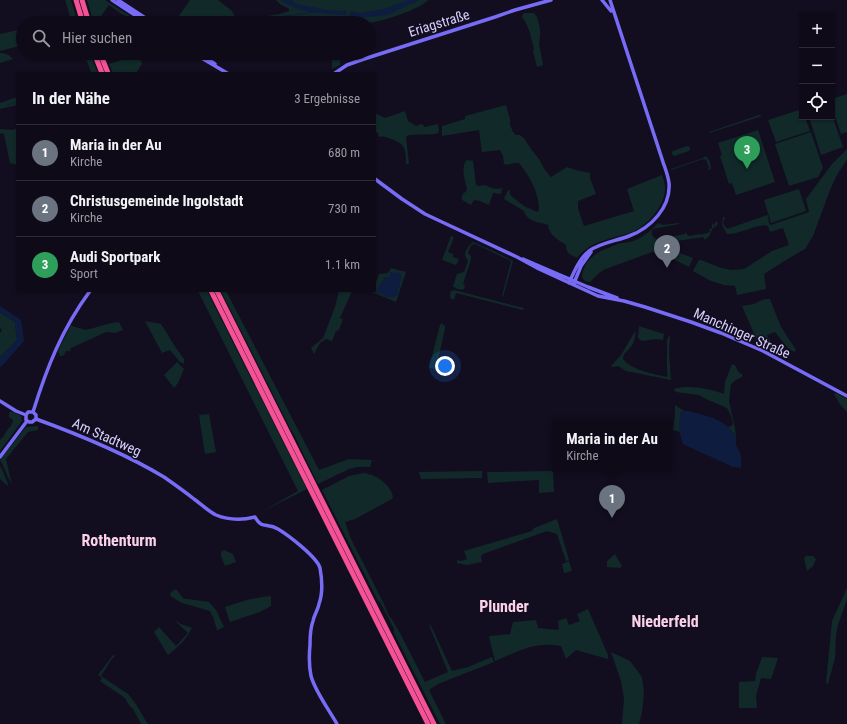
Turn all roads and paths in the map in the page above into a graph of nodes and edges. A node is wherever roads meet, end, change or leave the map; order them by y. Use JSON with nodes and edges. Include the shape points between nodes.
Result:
{"nodes":[{"id":1,"x":76,"y":0,"type":"edge"},
{"id":2,"x":82,"y":0,"type":"edge"},
{"id":3,"x":112,"y":0,"type":"edge"},
{"id":4,"x":118,"y":0,"type":"edge"},
{"id":5,"x":551,"y":0,"type":"edge"},
{"id":6,"x":602,"y":0,"type":"edge"},
{"id":7,"x":610,"y":0,"type":"edge"},
{"id":8,"x":122,"y":2,"type":"edge"},
{"id":9,"x":614,"y":15,"type":"junction"},
{"id":10,"x":81,"y":16,"type":"edge"},
{"id":11,"x":87,"y":16,"type":"edge"},
{"id":12,"x":136,"y":16,"type":"edge"},
{"id":13,"x":143,"y":16,"type":"edge"},
{"id":14,"x":376,"y":54,"type":"edge"},
{"id":15,"x":97,"y":60,"type":"edge"},
{"id":16,"x":103,"y":60,"type":"edge"},
{"id":17,"x":205,"y":60,"type":"edge"},
{"id":18,"x":210,"y":60,"type":"edge"},
{"id":19,"x":359,"y":60,"type":"edge"},
{"id":20,"x":219,"y":68,"type":"junction"},
{"id":21,"x":102,"y":72,"type":"edge"},
{"id":22,"x":108,"y":72,"type":"edge"},
{"id":23,"x":225,"y":72,"type":"edge"},
{"id":24,"x":336,"y":72,"type":"edge"},
{"id":25,"x":376,"y":180,"type":"edge"},
{"id":26,"x":572,"y":282,"type":"junction"},
{"id":27,"x":89,"y":292,"type":"edge"},
{"id":28,"x":212,"y":292,"type":"edge"},
{"id":29,"x":218,"y":292,"type":"edge"},
{"id":30,"x":847,"y":396,"type":"edge"},
{"id":31,"x":0,"y":401,"type":"edge"},
{"id":32,"x":33,"y":412,"type":"junction"},
{"id":33,"x":26,"y":415,"type":"junction"},
{"id":34,"x":36,"y":419,"type":"junction"},
{"id":35,"x":27,"y":421,"type":"junction"},
{"id":36,"x":0,"y":457,"type":"edge"},
{"id":37,"x":337,"y":724,"type":"edge"},
{"id":38,"x":428,"y":724,"type":"edge"},
{"id":39,"x":434,"y":724,"type":"edge"}],
"edges":[{"from":1,"to":10,"type":"highway"},
{"from":2,"to":11,"type":"highway"},
{"from":3,"to":12,"type":"street"},
{"from":4,"to":8,"type":"street"},
{"from":5,"to":14,"type":"street","name":"Eriagstraße"},
{"from":6,"to":9,"type":"street"},
{"from":7,"to":9,"type":"street"},
{"from":8,"to":13,"type":"street"},
{"from":9,"to":26,"type":"street","via":[[667,173],[668,192],[663,208],[652,222],[640,232],[588,252],[580,261]]},
{"from":15,"to":21,"type":"highway"},
{"from":16,"to":22,"type":"highway"},
{"from":17,"to":20,"type":"street"},
{"from":18,"to":20,"type":"street"},
{"from":19,"to":24,"type":"street","name":"Eriagstraße"},
{"from":20,"to":23,"type":"street"},
{"from":25,"to":26,"type":"street","name":"Manchinger Straße","via":[[425,214]]},
{"from":26,"to":30,"type":"street","name":"Manchinger Straße","via":[[724,334],[763,351]]},
{"from":27,"to":32,"type":"street","via":[[58,342]]},
{"from":28,"to":38,"type":"highway"},
{"from":29,"to":39,"type":"highway"},
{"from":31,"to":33,"type":"street"},
{"from":32,"to":33,"type":"street"},
{"from":32,"to":34,"type":"street"},
{"from":33,"to":35,"type":"street"},
{"from":34,"to":35,"type":"street","via":[[32,422]]},
{"from":34,"to":37,"type":"street","name":"Am Stadtweg","via":[[141,464],[167,479],[217,515],[231,519],[255,517],[261,524],[276,528],[293,540],[315,560],[319,565],[321,595],[311,627],[311,676]]},
{"from":35,"to":36,"type":"street"}]}
